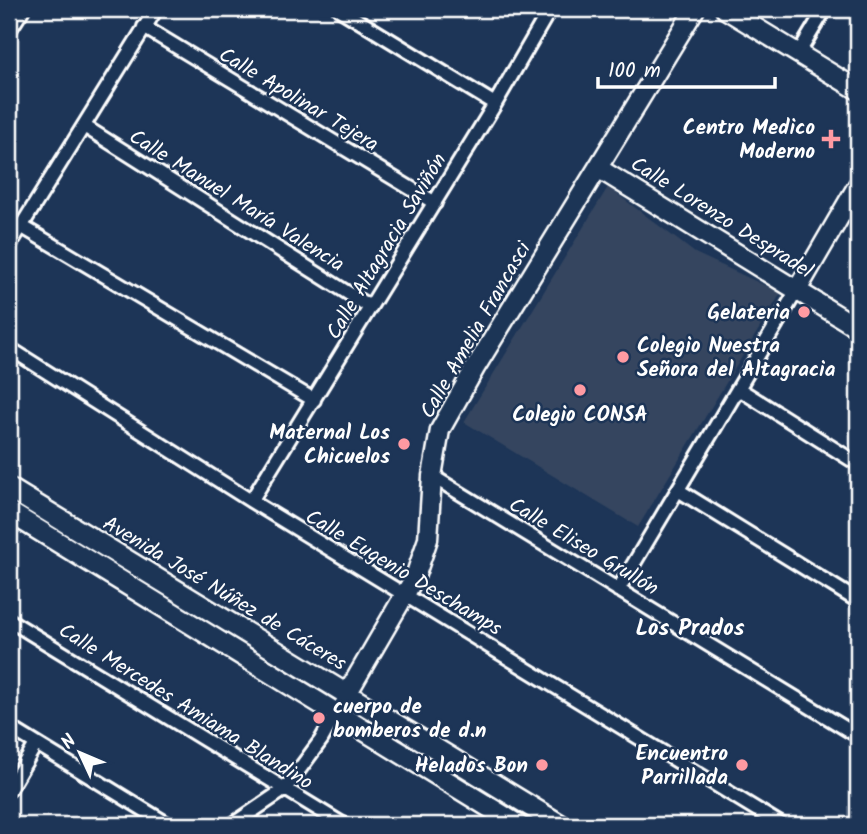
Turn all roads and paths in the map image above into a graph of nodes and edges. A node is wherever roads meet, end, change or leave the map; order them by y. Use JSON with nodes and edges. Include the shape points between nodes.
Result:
{"nodes":[{"id":1,"x":23,"y":9,"type":"edge"},
{"id":2,"x":156,"y":9,"type":"edge"},
{"id":3,"x":339,"y":9,"type":"edge"},
{"id":4,"x":550,"y":9,"type":"edge"},
{"id":5,"x":695,"y":9,"type":"edge"},
{"id":6,"x":725,"y":9,"type":"edge"},
{"id":7,"x":825,"y":9,"type":"edge"},
{"id":8,"x":144,"y":27,"type":"junction"},
{"id":9,"x":9,"y":31,"type":"edge"},
{"id":10,"x":798,"y":54,"type":"junction"},
{"id":11,"x":858,"y":90,"type":"edge"},
{"id":12,"x":495,"y":104,"type":"junction"},
{"id":13,"x":84,"y":126,"type":"junction"},
{"id":14,"x":598,"y":168,"type":"junction"},
{"id":15,"x":858,"y":185,"type":"edge"},
{"id":16,"x":435,"y":204,"type":"junction"},
{"id":17,"x":21,"y":226,"type":"junction"},
{"id":18,"x":9,"y":246,"type":"edge"},
{"id":19,"x":797,"y":290,"type":"junction"},
{"id":20,"x":370,"y":307,"type":"junction"},
{"id":21,"x":858,"y":328,"type":"edge"},
{"id":22,"x":9,"y":348,"type":"edge"},
{"id":23,"x":739,"y":389,"type":"junction"},
{"id":24,"x":314,"y":400,"type":"junction"},
{"id":25,"x":858,"y":464,"type":"edge"},
{"id":26,"x":432,"y":476,"type":"junction"},
{"id":27,"x":9,"y":488,"type":"edge"},
{"id":28,"x":678,"y":490,"type":"junction"},
{"id":29,"x":251,"y":501,"type":"junction"},
{"id":30,"x":9,"y":512,"type":"edge"},
{"id":31,"x":618,"y":590,"type":"junction"},
{"id":32,"x":404,"y":594,"type":"junction"},
{"id":33,"x":858,"y":601,"type":"edge"},
{"id":34,"x":9,"y":620,"type":"edge"},
{"id":35,"x":347,"y":694,"type":"junction"},
{"id":36,"x":335,"y":713,"type":"junction"},
{"id":37,"x":9,"y":727,"type":"edge"},
{"id":38,"x":858,"y":736,"type":"edge"},
{"id":39,"x":36,"y":744,"type":"junction"},
{"id":40,"x":285,"y":789,"type":"junction"},
{"id":41,"x":9,"y":790,"type":"edge"},
{"id":42,"x":169,"y":825,"type":"edge"},
{"id":43,"x":232,"y":825,"type":"edge"},
{"id":44,"x":344,"y":825,"type":"edge"},
{"id":45,"x":518,"y":825,"type":"edge"},
{"id":46,"x":561,"y":825,"type":"edge"},
{"id":47,"x":782,"y":825,"type":"edge"}],
"edges":[{"from":1,"to":9,"type":"street"},
{"from":2,"to":8,"type":"street"},
{"from":3,"to":12,"type":"street"},
{"from":4,"to":12,"type":"street","name":"Calle Altagracia Saviñón"},
{"from":5,"to":14,"type":"street","name":"Calle Amelia Francasci"},
{"from":6,"to":10,"type":"street"},
{"from":7,"to":10,"type":"street"},
{"from":8,"to":13,"type":"street"},
{"from":8,"to":16,"type":"street","name":"Calle Apolinar Tejera"},
{"from":10,"to":11,"type":"street"},
{"from":12,"to":16,"type":"street","name":"Calle Altagracia Saviñón"},
{"from":13,"to":17,"type":"street"},
{"from":13,"to":20,"type":"street","name":"Calle Manuel María Valencia"},
{"from":14,"to":19,"type":"street","name":"Calle Lorenzo Despradel"},
{"from":14,"to":26,"type":"street","name":"Calle Amelia Francasci","via":[[440,430]]},
{"from":15,"to":19,"type":"street"},
{"from":16,"to":20,"type":"street","name":"Calle Altagracia Saviñón"},
{"from":17,"to":18,"type":"street"},
{"from":17,"to":24,"type":"street"},
{"from":19,"to":21,"type":"street","name":"Calle Lorenzo Despradel"},
{"from":19,"to":23,"type":"street"},
{"from":20,"to":24,"type":"street","name":"Calle Altagracia Saviñón"},
{"from":22,"to":29,"type":"street","name":"Calle Eugenio Deschamps"},
{"from":23,"to":25,"type":"street"},
{"from":23,"to":28,"type":"street"},
{"from":24,"to":29,"type":"street","name":"Calle Altagracia Saviñón"},
{"from":26,"to":31,"type":"street","name":"Calle Eliseo Grullón"},
{"from":26,"to":32,"type":"street","name":"Calle Amelia Francasci","via":[[428,539]]},
{"from":27,"to":35,"type":"main road","name":"Avenida José Núñez de Cáceres"},
{"from":28,"to":31,"type":"street"},
{"from":28,"to":33,"type":"street"},
{"from":29,"to":32,"type":"street","name":"Calle Eugenio Deschamps"},
{"from":30,"to":36,"type":"main road","name":"Avenida José Núñez de Cáceres"},
{"from":31,"to":38,"type":"street","name":"Calle Eliseo Grullón"},
{"from":32,"to":35,"type":"street","name":"Calle Amelia Francasci"},
{"from":32,"to":47,"type":"street","name":"Calle Eugenio Deschamps"},
{"from":34,"to":40,"type":"street","name":"Calle Mercedes Amiama Blandino"},
{"from":35,"to":36,"type":"street"},
{"from":35,"to":46,"type":"main road","name":"Avenida José Núñez de Cáceres"},
{"from":36,"to":40,"type":"street"},
{"from":36,"to":45,"type":"main road","name":"Avenida José Núñez de Cáceres"},
{"from":37,"to":39,"type":"street"},
{"from":39,"to":41,"type":"street"},
{"from":39,"to":42,"type":"street"},
{"from":40,"to":43,"type":"street"},
{"from":40,"to":44,"type":"street","name":"Calle Mercedes Amiama Blandino"}]}
